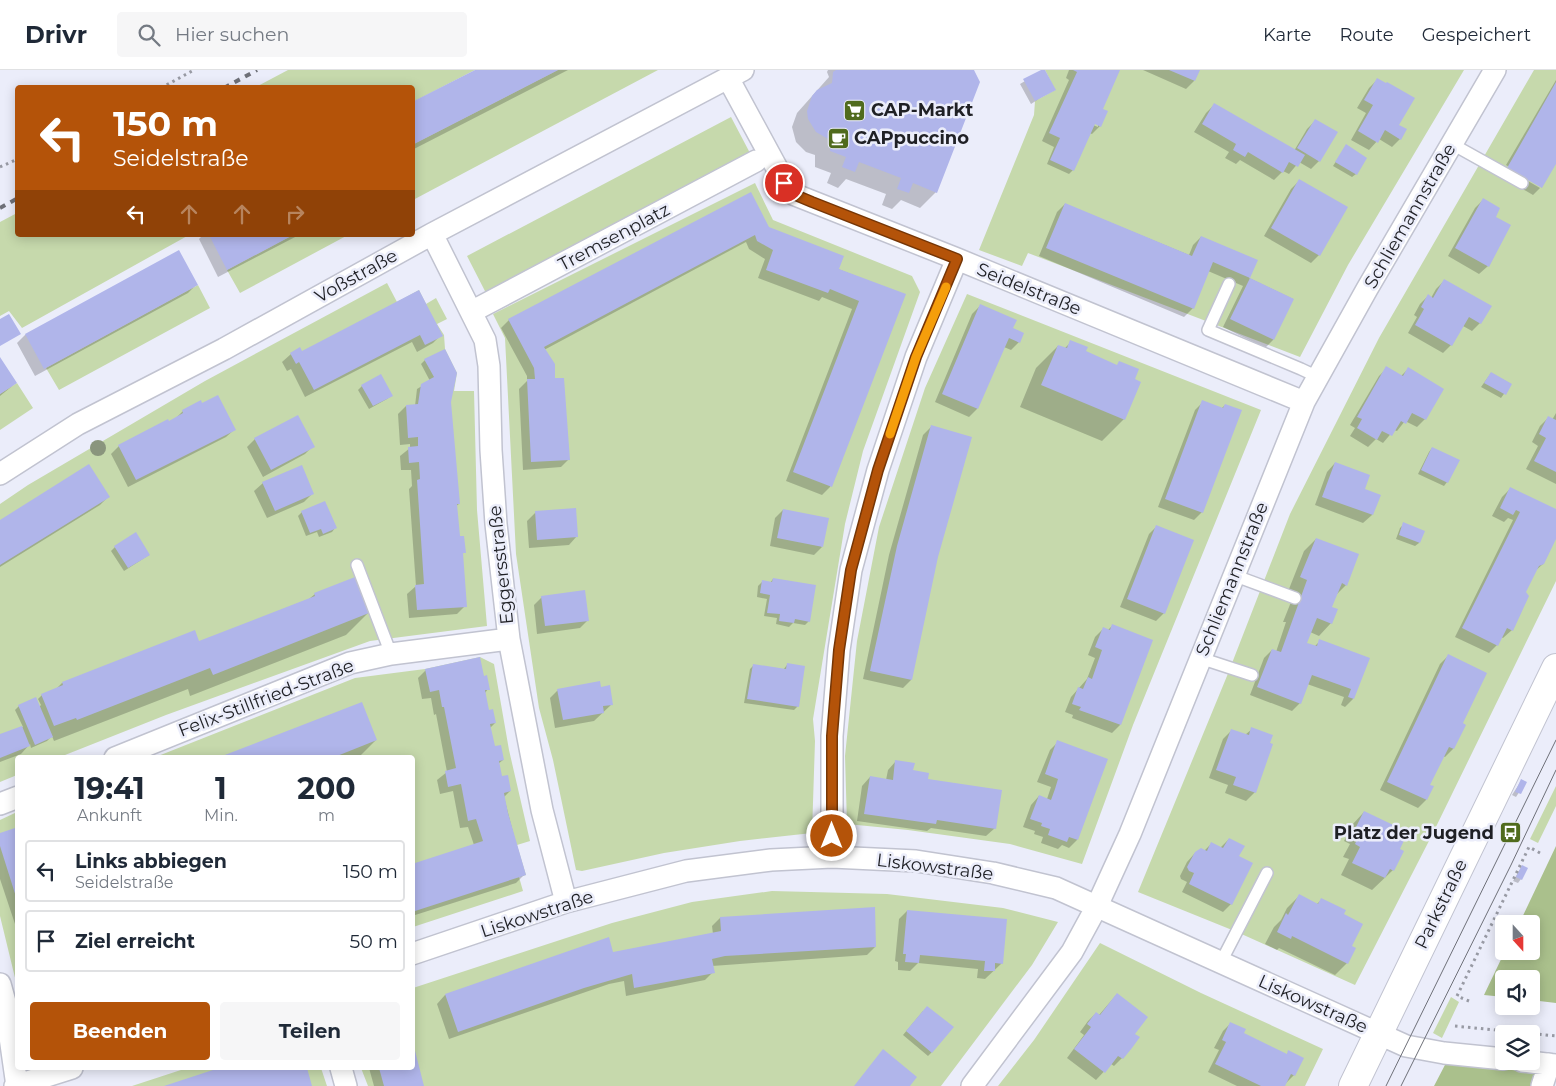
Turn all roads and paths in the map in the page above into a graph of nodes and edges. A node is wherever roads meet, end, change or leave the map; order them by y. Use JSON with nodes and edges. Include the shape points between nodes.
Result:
{"nodes":[{"id":1,"x":194,"y":70,"type":"edge"},
{"id":2,"x":1495,"y":70,"type":"edge"},
{"id":3,"x":736,"y":74,"type":"edge"},
{"id":4,"x":166,"y":85,"type":"edge"},
{"id":5,"x":1452,"y":144,"type":"junction"},
{"id":6,"x":15,"y":160,"type":"edge"},
{"id":7,"x":756,"y":161,"type":"dead end"},
{"id":8,"x":0,"y":167,"type":"edge"},
{"id":9,"x":1522,"y":183,"type":"dead end"},
{"id":10,"x":432,"y":234,"type":"junction"},
{"id":11,"x":957,"y":259,"type":"junction"},
{"id":12,"x":1229,"y":284,"type":"dead end"},
{"id":13,"x":471,"y":312,"type":"junction"},
{"id":14,"x":1318,"y":377,"type":"junction"},
{"id":15,"x":1304,"y":402,"type":"junction"},
{"id":16,"x":0,"y":474,"type":"edge"},
{"id":17,"x":357,"y":566,"type":"dead end"},
{"id":18,"x":1233,"y":575,"type":"junction"},
{"id":19,"x":1295,"y":598,"type":"dead end"},
{"id":20,"x":509,"y":639,"type":"junction"},
{"id":21,"x":391,"y":654,"type":"junction"},
{"id":22,"x":1200,"y":658,"type":"junction"},
{"id":23,"x":1556,"y":668,"type":"edge"},
{"id":24,"x":1252,"y":675,"type":"dead end"},
{"id":25,"x":122,"y":755,"type":"edge"},
{"id":26,"x":15,"y":798,"type":"edge"},
{"id":27,"x":0,"y":804,"type":"edge"},
{"id":28,"x":1540,"y":853,"type":"dead end"},
{"id":29,"x":832,"y":857,"type":"junction"},
{"id":30,"x":1267,"y":873,"type":"dead end"},
{"id":31,"x":566,"y":902,"type":"junction"},
{"id":32,"x":1097,"y":906,"type":"junction"},
{"id":33,"x":415,"y":953,"type":"edge"},
{"id":34,"x":1221,"y":962,"type":"junction"},
{"id":35,"x":0,"y":984,"type":"edge"},
{"id":36,"x":1468,"y":1001,"type":"dead end"},
{"id":37,"x":1455,"y":1026,"type":"dead end"},
{"id":38,"x":1378,"y":1033,"type":"junction"},
{"id":39,"x":1556,"y":1036,"type":"edge"},
{"id":40,"x":1495,"y":1058,"type":"edge"},
{"id":41,"x":1552,"y":1064,"type":"edge"},
{"id":42,"x":66,"y":1070,"type":"edge"},
{"id":43,"x":342,"y":1070,"type":"edge"},
{"id":44,"x":16,"y":1086,"type":"edge"},
{"id":45,"x":346,"y":1086,"type":"edge"},
{"id":46,"x":972,"y":1086,"type":"edge"},
{"id":47,"x":1353,"y":1086,"type":"edge"},
{"id":48,"x":1542,"y":1086,"type":"edge"}],
"edges":[{"from":1,"to":4,"type":"path"},
{"from":2,"to":5,"type":"street","name":"Schliemannstraße"},
{"from":3,"to":10,"type":"street","name":"Voßstraße"},
{"from":3,"to":11,"type":"street","name":"Seidelstraße","via":[[784,183],[793,194]]},
{"from":5,"to":9,"type":"lane"},
{"from":5,"to":14,"type":"street","name":"Schliemannstraße"},
{"from":6,"to":8,"type":"path"},
{"from":7,"to":13,"type":"street","name":"Tremsenplatz"},
{"from":10,"to":13,"type":"street","name":"Eggersstraße"},
{"from":10,"to":16,"type":"street","name":"Voßstraße","via":[[224,349],[78,424]]},
{"from":11,"to":15,"type":"street","name":"Seidelstraße"},
{"from":11,"to":29,"type":"street","via":[[916,357],[878,470],[851,570],[839,650],[832,736]]},
{"from":12,"to":14,"type":"lane","via":[[1208,330]]},
{"from":13,"to":20,"type":"street","name":"Eggersstraße","via":[[485,340],[489,366],[490,450]]},
{"from":14,"to":15,"type":"street","name":"Schliemannstraße"},
{"from":15,"to":18,"type":"street","name":"Schliemannstraße"},
{"from":17,"to":21,"type":"lane"},
{"from":18,"to":19,"type":"lane"},
{"from":18,"to":22,"type":"street","name":"Schliemannstraße"},
{"from":20,"to":21,"type":"street","name":"Felix-Stillfried-Straße"},
{"from":20,"to":31,"type":"street","name":"Eggersstraße","via":[[542,810]]},
{"from":21,"to":25,"type":"street","name":"Felix-Stillfried-Straße","via":[[350,663]]},
{"from":22,"to":24,"type":"lane"},
{"from":22,"to":32,"type":"street","name":"Schliemannstraße","via":[[1130,834]]},
{"from":23,"to":38,"type":"main road","name":"Parkstraße"},
{"from":26,"to":27,"type":"street"},
{"from":28,"to":36,"type":"path","via":[[1529,847],[1457,996]]},
{"from":29,"to":31,"type":"street","name":"Liskowstraße","via":[[771,860],[686,872]]},
{"from":29,"to":32,"type":"street","name":"Liskowstraße","via":[[916,861],[993,873],[1056,888]]},
{"from":30,"to":34,"type":"lane"},
{"from":31,"to":33,"type":"street","name":"Liskowstraße"},
{"from":32,"to":34,"type":"street","name":"Liskowstraße"},
{"from":32,"to":46,"type":"street","name":"Schliemannstraße","via":[[1072,952]]},
{"from":34,"to":38,"type":"street","name":"Liskowstraße"},
{"from":35,"to":44,"type":"street"},
{"from":37,"to":39,"type":"path"},
{"from":38,"to":40,"type":"street","name":"Liskowstraße","via":[[1406,1046]]},
{"from":38,"to":47,"type":"main road","name":"Parkstraße"},
{"from":41,"to":48,"type":"street"},
{"from":42,"to":44,"type":"street"},
{"from":43,"to":45,"type":"street"}]}
